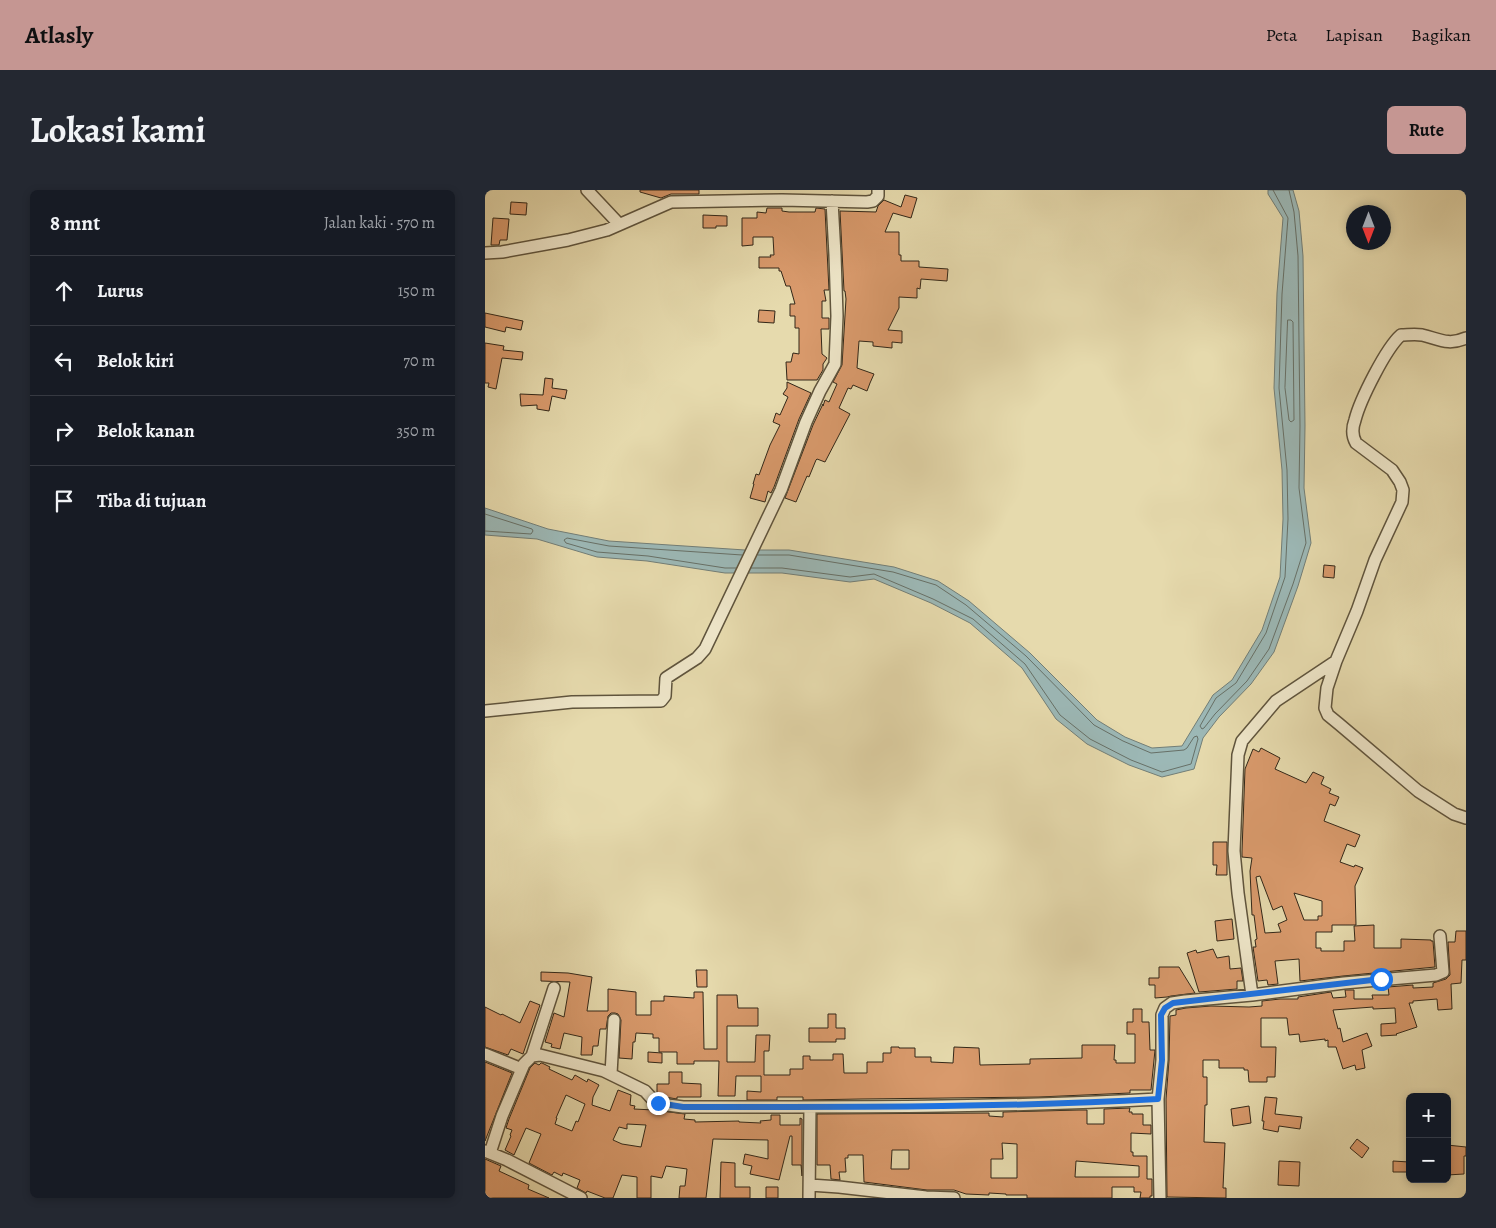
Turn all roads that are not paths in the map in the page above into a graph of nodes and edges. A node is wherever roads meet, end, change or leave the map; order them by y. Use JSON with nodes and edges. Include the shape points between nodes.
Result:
{"nodes":[{"id":1,"x":587,"y":190,"type":"edge"},
{"id":2,"x":878,"y":190,"type":"edge"},
{"id":3,"x":831,"y":201,"type":"junction"},
{"id":4,"x":619,"y":224,"type":"junction"},
{"id":5,"x":485,"y":253,"type":"edge"},
{"id":6,"x":1466,"y":338,"type":"edge"},
{"id":7,"x":1336,"y":661,"type":"junction"},
{"id":8,"x":485,"y":710,"type":"edge"},
{"id":9,"x":1466,"y":818,"type":"edge"},
{"id":10,"x":1440,"y":936,"type":"dead end"},
{"id":11,"x":554,"y":988,"type":"dead end"},
{"id":12,"x":1252,"y":995,"type":"junction"},
{"id":13,"x":614,"y":1020,"type":"dead end"},
{"id":14,"x":485,"y":1054,"type":"edge"},
{"id":15,"x":532,"y":1056,"type":"junction"},
{"id":16,"x":521,"y":1069,"type":"junction"},
{"id":17,"x":611,"y":1074,"type":"junction"},
{"id":18,"x":1158,"y":1099,"type":"junction"},
{"id":19,"x":811,"y":1107,"type":"junction"},
{"id":20,"x":486,"y":1152,"type":"edge"},
{"id":21,"x":810,"y":1185,"type":"junction"},
{"id":22,"x":839,"y":1192,"type":"edge"},
{"id":23,"x":581,"y":1198,"type":"edge"},
{"id":24,"x":809,"y":1198,"type":"edge"},
{"id":25,"x":954,"y":1198,"type":"edge"},
{"id":26,"x":1160,"y":1198,"type":"edge"}],
"edges":[{"from":1,"to":4,"type":"street"},
{"from":2,"to":3,"type":"street","via":[[873,201]]},
{"from":3,"to":4,"type":"street","via":[[671,202]]},
{"from":3,"to":8,"type":"street","via":[[837,316],[835,364],[806,422],[781,490],[705,648],[697,658],[666,678],[665,696],[661,701],[579,702]]},
{"from":4,"to":5,"type":"street","via":[[568,240]]},
{"from":6,"to":7,"type":"street","via":[[1445,342],[1419,334],[1401,335],[1391,345],[1354,421],[1353,438],[1356,443],[1392,470],[1403,490],[1402,502],[1375,560]]},
{"from":7,"to":9,"type":"street","via":[[1327,688],[1325,708],[1329,714],[1418,791]]},
{"from":7,"to":12,"type":"street","via":[[1276,701],[1243,741],[1238,755],[1234,851]]},
{"from":10,"to":12,"type":"street","via":[[1443,972],[1436,975]]},
{"from":11,"to":15,"type":"street"},
{"from":12,"to":18,"type":"street","via":[[1185,1001],[1165,1008],[1161,1015],[1162,1060]]},
{"from":13,"to":17,"type":"street"},
{"from":14,"to":16,"type":"street"},
{"from":15,"to":16,"type":"street"},
{"from":15,"to":17,"type":"street","via":[[547,1056]]},
{"from":16,"to":20,"type":"street"},
{"from":17,"to":19,"type":"street","via":[[645,1091],[655,1102],[669,1106]]},
{"from":18,"to":19,"type":"street","via":[[1058,1104]]},
{"from":18,"to":26,"type":"street"},
{"from":19,"to":21,"type":"street"},
{"from":20,"to":23,"type":"street"},
{"from":21,"to":22,"type":"street"},
{"from":21,"to":24,"type":"street"},
{"from":22,"to":25,"type":"street"}]}
